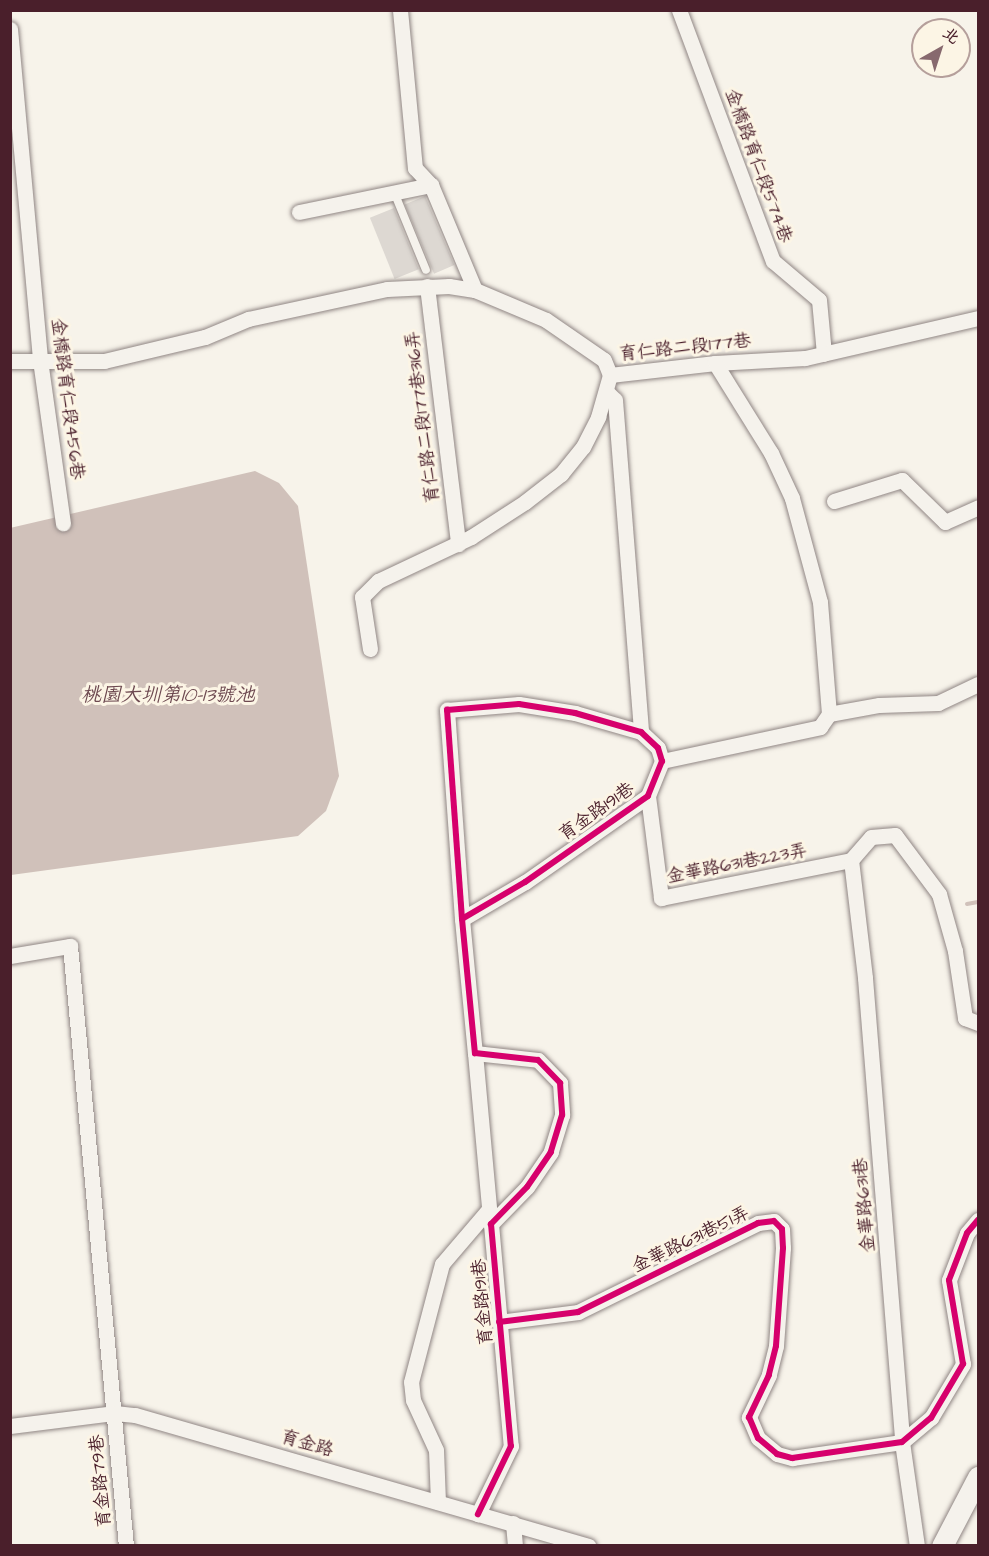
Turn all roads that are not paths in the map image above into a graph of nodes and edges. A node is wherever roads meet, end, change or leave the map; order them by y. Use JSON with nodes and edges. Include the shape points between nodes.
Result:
{"nodes":[{"id":1,"x":400,"y":10,"type":"edge"},
{"id":2,"x":679,"y":10,"type":"edge"},
{"id":3,"x":10,"y":29,"type":"edge"},
{"id":4,"x":432,"y":185,"type":"junction"},
{"id":5,"x":394,"y":192,"type":"junction"},
{"id":6,"x":300,"y":212,"type":"dead end"},
{"id":7,"x":426,"y":270,"type":"dead end"},
{"id":8,"x":427,"y":286,"type":"junction"},
{"id":9,"x":475,"y":290,"type":"junction"},
{"id":10,"x":978,"y":318,"type":"edge"},
{"id":11,"x":824,"y":354,"type":"junction"},
{"id":12,"x":40,"y":360,"type":"junction"},
{"id":13,"x":10,"y":362,"type":"edge"},
{"id":14,"x":715,"y":363,"type":"junction"},
{"id":15,"x":610,"y":375,"type":"junction"},
{"id":16,"x":607,"y":392,"type":"junction"},
{"id":17,"x":834,"y":501,"type":"dead end"},
{"id":18,"x":978,"y":507,"type":"edge"},
{"id":19,"x":63,"y":523,"type":"dead end"},
{"id":20,"x":458,"y":544,"type":"junction"},
{"id":21,"x":370,"y":648,"type":"dead end"},
{"id":22,"x":978,"y":684,"type":"edge"},
{"id":23,"x":830,"y":714,"type":"junction"},
{"id":24,"x":641,"y":732,"type":"junction"},
{"id":25,"x":662,"y":761,"type":"junction"},
{"id":26,"x":648,"y":796,"type":"junction"},
{"id":27,"x":851,"y":860,"type":"junction"},
{"id":28,"x":462,"y":919,"type":"junction"},
{"id":29,"x":10,"y":956,"type":"edge"},
{"id":30,"x":978,"y":1023,"type":"edge"},
{"id":31,"x":475,"y":1053,"type":"junction"},
{"id":32,"x":490,"y":1217,"type":"junction"},
{"id":33,"x":978,"y":1220,"type":"edge"},
{"id":34,"x":499,"y":1322,"type":"junction"},
{"id":35,"x":114,"y":1413,"type":"junction"},
{"id":36,"x":10,"y":1426,"type":"edge"},
{"id":37,"x":902,"y":1442,"type":"junction"},
{"id":38,"x":978,"y":1477,"type":"edge"},
{"id":39,"x":438,"y":1502,"type":"junction"},
{"id":40,"x":478,"y":1514,"type":"junction"},
{"id":41,"x":513,"y":1522,"type":"junction"},
{"id":42,"x":126,"y":1545,"type":"edge"},
{"id":43,"x":515,"y":1545,"type":"edge"},
{"id":44,"x":588,"y":1545,"type":"edge"},
{"id":45,"x":917,"y":1545,"type":"edge"},
{"id":46,"x":942,"y":1545,"type":"edge"}],
"edges":[{"from":1,"to":4,"type":"street","via":[[415,168]]},
{"from":2,"to":11,"type":"street","name":"金橋路育仁段574巷","via":[[773,261],[819,300]]},
{"from":3,"to":12,"type":"street","name":"金橋路育仁段456巷"},
{"from":4,"to":5,"type":"street"},
{"from":4,"to":9,"type":"street"},
{"from":5,"to":6,"type":"street"},
{"from":5,"to":7,"type":"lane"},
{"from":8,"to":9,"type":"street"},
{"from":8,"to":12,"type":"street","via":[[387,289],[248,319],[205,338],[104,361]]},
{"from":8,"to":20,"type":"street","name":"育仁路二段177巷316弄"},
{"from":9,"to":15,"type":"street","via":[[546,320],[604,360]]},
{"from":10,"to":11,"type":"street","name":"育仁路二段177巷"},
{"from":11,"to":14,"type":"street","name":"育仁路二段177巷"},
{"from":12,"to":13,"type":"street"},
{"from":12,"to":19,"type":"street","name":"金橋路育仁段456巷"},
{"from":14,"to":15,"type":"street","name":"育仁路二段177巷"},
{"from":14,"to":23,"type":"street","via":[[771,453],[792,498],[820,602]]},
{"from":15,"to":16,"type":"street","name":"育仁路二段177巷"},
{"from":16,"to":20,"type":"street","name":"育仁路二段177巷","via":[[583,447],[561,474]]},
{"from":16,"to":24,"type":"street","via":[[615,400]]},
{"from":17,"to":18,"type":"street","via":[[902,480],[945,522]]},
{"from":20,"to":21,"type":"street","name":"育仁路二段177巷","via":[[378,581],[362,597]]},
{"from":22,"to":23,"type":"street","via":[[938,703],[879,705]]},
{"from":23,"to":25,"type":"street","via":[[820,727]]},
{"from":24,"to":25,"type":"street","via":[[658,748]]},
{"from":24,"to":28,"type":"street","via":[[575,713],[519,704],[447,710]]},
{"from":25,"to":26,"type":"street","name":"育金路191巷"},
{"from":26,"to":27,"type":"street","name":"金華路631巷223弄","via":[[661,898]]},
{"from":26,"to":28,"type":"street","name":"育金路191巷","via":[[525,882]]},
{"from":27,"to":30,"type":"street","via":[[871,837],[895,835],[939,894],[955,951],[965,1018]]},
{"from":27,"to":37,"type":"street","name":"金華路631巷","via":[[865,978]]},
{"from":28,"to":31,"type":"street"},
{"from":29,"to":35,"type":"street","name":"育金路79巷","via":[[70,946]]},
{"from":31,"to":32,"type":"street","name":"育金路191巷"},
{"from":31,"to":32,"type":"street","via":[[537,1060],[557,1077],[562,1094],[562,1115],[551,1152],[527,1187]]},
{"from":32,"to":34,"type":"street","name":"育金路191巷"},
{"from":32,"to":39,"type":"street","via":[[442,1264],[411,1382],[413,1400],[436,1450]]},
{"from":33,"to":37,"type":"street","via":[[967,1233],[949,1280],[963,1364],[931,1418]]},
{"from":34,"to":37,"type":"street","name":"金華路631巷51弄","via":[[578,1312],[758,1223],[774,1221],[782,1229],[783,1248],[776,1346],[769,1375],[749,1417],[758,1438],[777,1454],[792,1458]]},
{"from":34,"to":40,"type":"street","name":"育金路191巷","via":[[512,1446]]},
{"from":35,"to":36,"type":"street","name":"育金路"},
{"from":35,"to":39,"type":"street","name":"育金路","via":[[135,1415]]},
{"from":35,"to":42,"type":"street","name":"育金路79巷"},
{"from":37,"to":45,"type":"street","name":"金華路631巷"},
{"from":38,"to":46,"type":"street"},
{"from":39,"to":40,"type":"street","name":"育金路"},
{"from":40,"to":41,"type":"street","name":"育金路"},
{"from":41,"to":43,"type":"street"},
{"from":41,"to":44,"type":"street","name":"育金路"}]}
